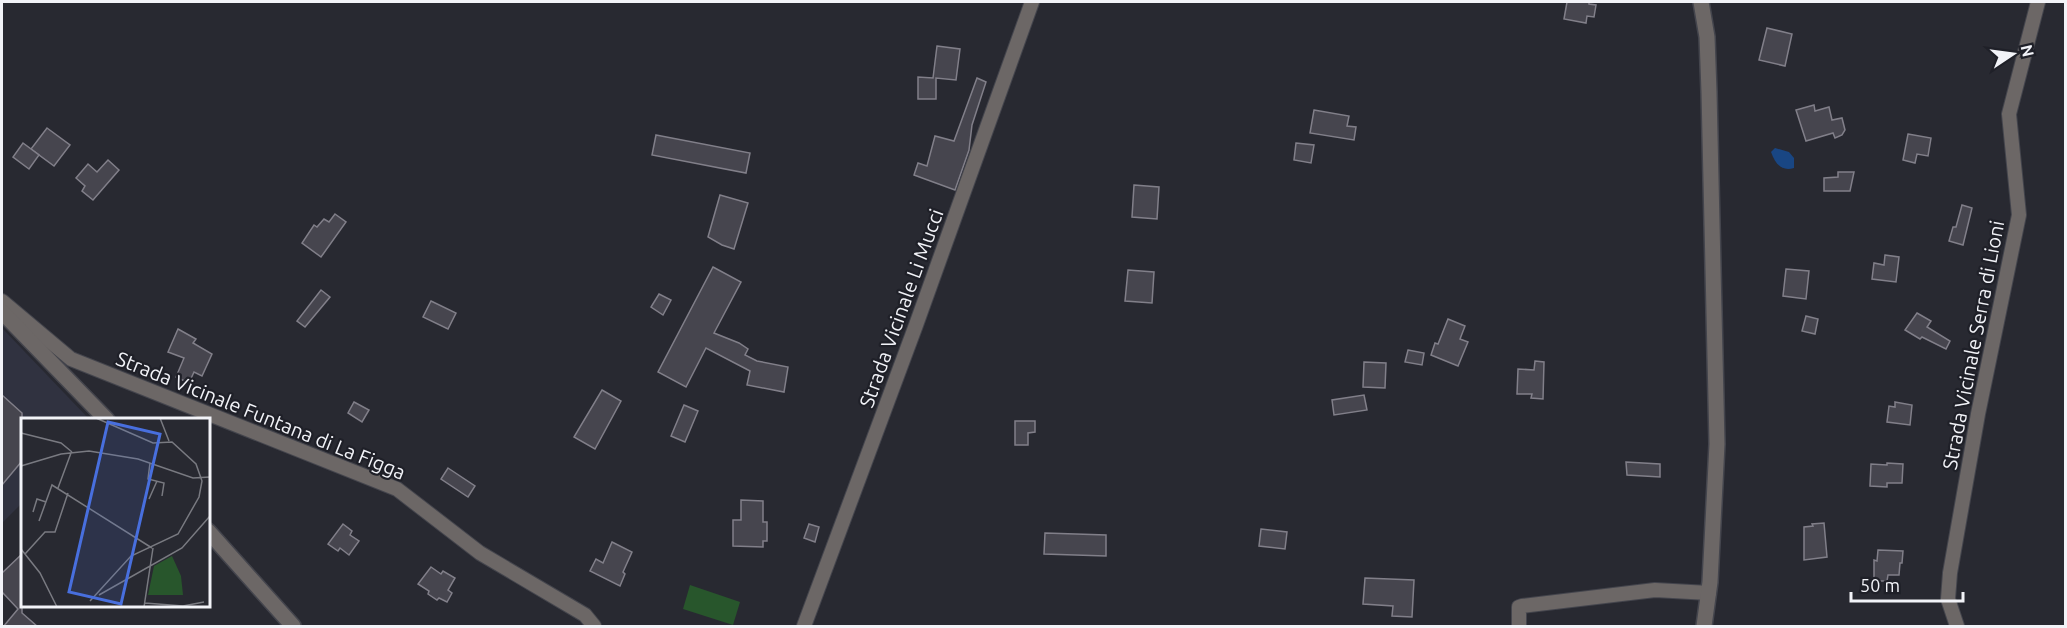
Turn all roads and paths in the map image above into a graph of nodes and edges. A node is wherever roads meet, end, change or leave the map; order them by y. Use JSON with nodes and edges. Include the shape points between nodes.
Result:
{"nodes":[{"id":1,"x":1032,"y":2,"type":"edge"},
{"id":2,"x":1701,"y":2,"type":"edge"},
{"id":3,"x":2038,"y":2,"type":"edge"},
{"id":4,"x":2,"y":301,"type":"edge"},
{"id":5,"x":2,"y":312,"type":"edge"},
{"id":6,"x":105,"y":418,"type":"edge"},
{"id":7,"x":210,"y":533,"type":"edge"},
{"id":8,"x":1709,"y":593,"type":"junction"},
{"id":9,"x":293,"y":627,"type":"edge"},
{"id":10,"x":594,"y":627,"type":"edge"},
{"id":11,"x":804,"y":627,"type":"edge"},
{"id":12,"x":1519,"y":627,"type":"edge"},
{"id":13,"x":1704,"y":627,"type":"edge"},
{"id":14,"x":1957,"y":627,"type":"edge"}],
"edges":[{"from":1,"to":11,"type":"street","name":"Strada Vicinale Li Mucci"},
{"from":2,"to":8,"type":"street","via":[[1709,92],[1717,444]]},
{"from":3,"to":14,"type":"street","name":"Strada Vicinale Serra di Lioni","via":[[2009,114],[2019,215],[1950,573],[1948,599]]},
{"from":4,"to":10,"type":"street","name":"Strada Vicinale Funtana di La Figga","via":[[71,359],[397,489],[480,553],[585,615]]},
{"from":5,"to":6,"type":"street"},
{"from":7,"to":9,"type":"street"},
{"from":8,"to":12,"type":"street","via":[[1655,590],[1522,606]]},
{"from":8,"to":13,"type":"street"}]}
